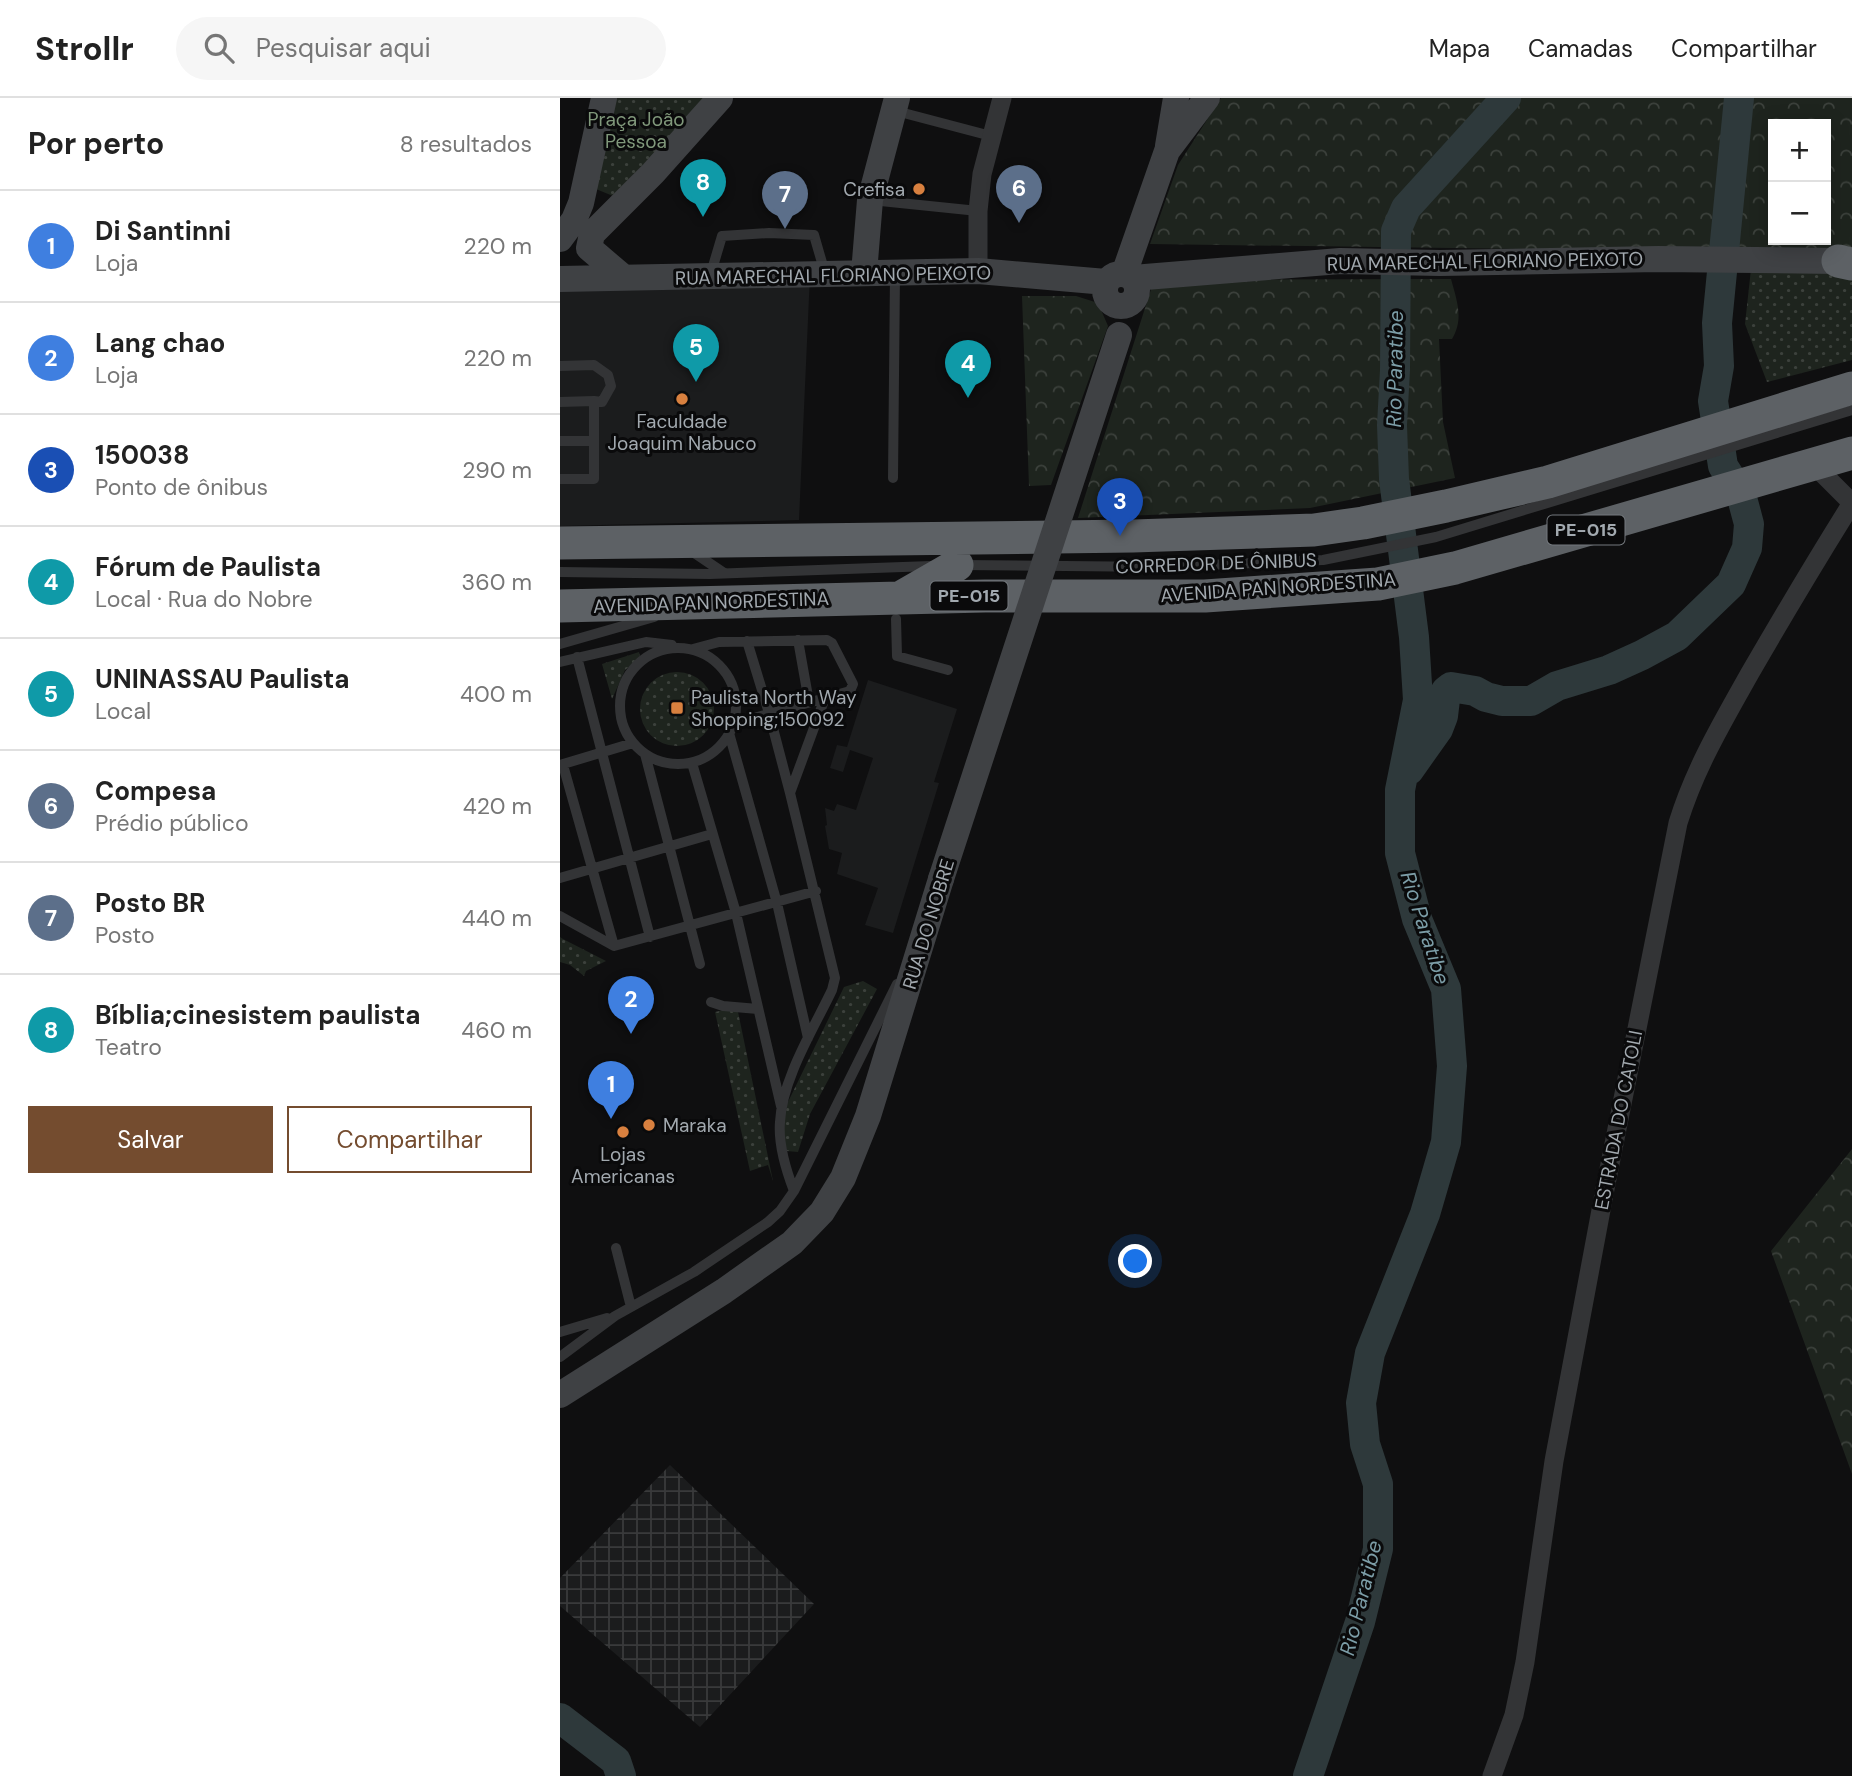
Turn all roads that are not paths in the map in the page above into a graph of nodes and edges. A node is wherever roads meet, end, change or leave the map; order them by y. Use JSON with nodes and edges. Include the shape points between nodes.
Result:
{"nodes":[{"id":1,"x":604,"y":98,"type":"edge"},
{"id":2,"x":720,"y":98,"type":"edge"},
{"id":3,"x":1002,"y":98,"type":"edge"},
{"id":4,"x":1190,"y":102,"type":"edge"},
{"id":5,"x":896,"y":104,"type":"edge"},
{"id":6,"x":991,"y":136,"type":"junction"},
{"id":7,"x":583,"y":196,"type":"junction"},
{"id":8,"x":870,"y":200,"type":"junction"},
{"id":9,"x":621,"y":206,"type":"junction"},
{"id":10,"x":978,"y":211,"type":"junction"},
{"id":11,"x":560,"y":239,"type":"edge"},
{"id":12,"x":1847,"y":262,"type":"edge"},
{"id":13,"x":978,"y":271,"type":"junction"},
{"id":14,"x":895,"y":272,"type":"junction"},
{"id":15,"x":825,"y":273,"type":"junction"},
{"id":16,"x":864,"y":273,"type":"junction"},
{"id":17,"x":710,"y":276,"type":"junction"},
{"id":18,"x":623,"y":277,"type":"junction"},
{"id":19,"x":560,"y":279,"type":"edge"},
{"id":20,"x":1121,"y":299,"type":"junction"},
{"id":21,"x":560,"y":366,"type":"edge"},
{"id":22,"x":1852,"y":388,"type":"edge"},
{"id":23,"x":594,"y":401,"type":"junction"},
{"id":24,"x":560,"y":402,"type":"edge"},
{"id":25,"x":1852,"y":410,"type":"edge"},
{"id":26,"x":1787,"y":420,"type":"junction"},
{"id":27,"x":594,"y":441,"type":"junction"},
{"id":28,"x":560,"y":442,"type":"edge"},
{"id":29,"x":1852,"y":453,"type":"edge"},
{"id":30,"x":1807,"y":468,"type":"junction"},
{"id":31,"x":893,"y":478,"type":"dead end"},
{"id":32,"x":560,"y":479,"type":"edge"},
{"id":33,"x":1852,"y":503,"type":"edge"},
{"id":34,"x":1368,"y":536,"type":"junction"},
{"id":35,"x":676,"y":541,"type":"junction"},
{"id":36,"x":560,"y":543,"type":"edge"},
{"id":37,"x":957,"y":565,"type":"junction"},
{"id":38,"x":560,"y":572,"type":"edge"},
{"id":39,"x":724,"y":573,"type":"junction"},
{"id":40,"x":683,"y":604,"type":"junction"},
{"id":41,"x":560,"y":606,"type":"edge"},
{"id":42,"x":898,"y":608,"type":"junction"},
{"id":43,"x":798,"y":640,"type":"junction"},
{"id":44,"x":747,"y":641,"type":"junction"},
{"id":45,"x":560,"y":644,"type":"edge"},
{"id":46,"x":681,"y":646,"type":"junction"},
{"id":47,"x":693,"y":649,"type":"junction"},
{"id":48,"x":577,"y":657,"type":"junction"},
{"id":49,"x":560,"y":662,"type":"edge"},
{"id":50,"x":948,"y":670,"type":"dead end"},
{"id":51,"x":825,"y":698,"type":"junction"},
{"id":52,"x":809,"y":702,"type":"junction"},
{"id":53,"x":769,"y":713,"type":"junction"},
{"id":54,"x":731,"y":728,"type":"junction"},
{"id":55,"x":633,"y":743,"type":"junction"},
{"id":56,"x":602,"y":752,"type":"junction"},
{"id":57,"x":645,"y":754,"type":"junction"},
{"id":58,"x":692,"y":762,"type":"junction"},
{"id":59,"x":561,"y":765,"type":"edge"},
{"id":60,"x":790,"y":793,"type":"junction"},
{"id":61,"x":712,"y":834,"type":"junction"},
{"id":62,"x":668,"y":847,"type":"junction"},
{"id":63,"x":630,"y":858,"type":"junction"},
{"id":64,"x":591,"y":869,"type":"junction"},
{"id":65,"x":560,"y":878,"type":"edge"},
{"id":66,"x":816,"y":891,"type":"junction"},
{"id":67,"x":777,"y":903,"type":"junction"},
{"id":68,"x":736,"y":913,"type":"junction"},
{"id":69,"x":560,"y":916,"type":"edge"},
{"id":70,"x":689,"y":927,"type":"junction"},
{"id":71,"x":926,"y":927,"type":"junction"},
{"id":72,"x":650,"y":937,"type":"junction"},
{"id":73,"x":614,"y":946,"type":"junction"},
{"id":74,"x":700,"y":964,"type":"dead end"},
{"id":75,"x":711,"y":1002,"type":"dead end"},
{"id":76,"x":758,"y":1009,"type":"junction"},
{"id":77,"x":808,"y":1039,"type":"junction"},
{"id":78,"x":781,"y":1107,"type":"junction"},
{"id":79,"x":793,"y":1191,"type":"junction"},
{"id":80,"x":617,"y":1248,"type":"dead end"},
{"id":81,"x":631,"y":1307,"type":"junction"},
{"id":82,"x":615,"y":1315,"type":"junction"},
{"id":83,"x":560,"y":1332,"type":"edge"},
{"id":84,"x":560,"y":1357,"type":"edge"},
{"id":85,"x":560,"y":1395,"type":"edge"},
{"id":86,"x":1492,"y":1776,"type":"edge"}],
"edges":[{"from":1,"to":7,"type":"main road"},
{"from":2,"to":9,"type":"main road"},
{"from":3,"to":6,"type":"street"},
{"from":4,"to":20,"type":"main road","name":"RUA DO NOBRE","via":[[1167,151]]},
{"from":5,"to":6,"type":"lane"},
{"from":5,"to":8,"type":"main road"},
{"from":6,"to":10,"type":"street"},
{"from":7,"to":9,"type":"main road","via":[[607,208]]},
{"from":7,"to":11,"type":"main road","via":[[575,220]]},
{"from":8,"to":10,"type":"lane"},
{"from":8,"to":16,"type":"main road"},
{"from":9,"to":18,"type":"main road","via":[[592,234],[589,248]]},
{"from":10,"to":13,"type":"street"},
{"from":12,"to":20,"type":"main road","name":"RUA MARECHAL FLORIANO PEIXOTO","via":[[1340,261]]},
{"from":13,"to":14,"type":"main road","name":"RUA MARECHAL FLORIANO PEIXOTO"},
{"from":13,"to":20,"type":"main road","name":"RUA MARECHAL FLORIANO PEIXOTO"},
{"from":14,"to":16,"type":"main road","name":"RUA MARECHAL FLORIANO PEIXOTO"},
{"from":14,"to":31,"type":"lane"},
{"from":15,"to":16,"type":"main road","name":"RUA MARECHAL FLORIANO PEIXOTO"},
{"from":15,"to":17,"type":"main road","name":"RUA MARECHAL FLORIANO PEIXOTO"},
{"from":15,"to":17,"type":"lane","via":[[814,235],[769,233],[722,236]]},
{"from":17,"to":18,"type":"main road","name":"RUA MARECHAL FLORIANO PEIXOTO"},
{"from":18,"to":19,"type":"main road","name":"RUA MARECHAL FLORIANO PEIXOTO"},
{"from":20,"to":71,"type":"main road","name":"RUA DO NOBRE","bridge":true},
{"from":21,"to":23,"type":"lane","via":[[594,365],[608,375],[611,386],[607,395]]},
{"from":22,"to":26,"type":"highway"},
{"from":23,"to":24,"type":"lane"},
{"from":23,"to":27,"type":"lane"},
{"from":25,"to":26,"type":"lane"},
{"from":26,"to":34,"type":"highway","via":[[1548,482],[1450,519]]},
{"from":27,"to":28,"type":"lane"},
{"from":27,"to":32,"type":"lane","via":[[594,479]]},
{"from":29,"to":30,"type":"highway","name":"AVENIDA PAN NORDESTINA","number":"PE-015"},
{"from":30,"to":33,"type":"street","name":"ESTRADA DO CATOLI"},
{"from":30,"to":42,"type":"highway","name":"AVENIDA PAN NORDESTINA","number":"PE-015","via":[[1455,568],[1378,584]]},
{"from":33,"to":86,"type":"street","name":"ESTRADA DO CATOLI","via":[[1720,727],[1696,772],[1678,823],[1554,1461],[1522,1675],[1514,1715]]},
{"from":34,"to":35,"type":"highway","via":[[1290,531]]},
{"from":34,"to":37,"type":"lane","name":"CORREDOR DE ÔNIBUS","via":[[1323,560],[1163,567]]},
{"from":35,"to":36,"type":"highway"},
{"from":35,"to":39,"type":"lane"},
{"from":37,"to":39,"type":"lane","name":"CORREDOR DE ÔNIBUS"},
{"from":37,"to":42,"type":"highway"},
{"from":38,"to":39,"type":"lane","name":"CORREDOR DE ÔNIBUS"},
{"from":40,"to":41,"type":"highway","name":"AVENIDA PAN NORDESTINA","number":"PE-015"},
{"from":40,"to":42,"type":"highway","name":"AVENIDA PAN NORDESTINA","number":"PE-015"},
{"from":40,"to":45,"type":"lane"},
{"from":42,"to":50,"type":"lane","via":[[897,656]]},
{"from":43,"to":44,"type":"lane"},
{"from":43,"to":51,"type":"lane","via":[[829,641],[853,684],[851,690]]},
{"from":43,"to":52,"type":"lane"},
{"from":44,"to":47,"type":"lane"},
{"from":44,"to":53,"type":"lane"},
{"from":46,"to":47,"type":"lane"},
{"from":46,"to":48,"type":"lane","via":[[646,642]]},
{"from":46,"to":55,"type":"lane","via":[[650,654],[628,675],[619,710]]},
{"from":47,"to":54,"type":"lane","via":[[716,662],[732,684],[736,710]]},
{"from":48,"to":49,"type":"lane"},
{"from":48,"to":56,"type":"lane"},
{"from":51,"to":52,"type":"lane"},
{"from":51,"to":60,"type":"lane"},
{"from":52,"to":53,"type":"lane"},
{"from":53,"to":54,"type":"lane"},
{"from":53,"to":60,"type":"lane"},
{"from":54,"to":58,"type":"lane","via":[[720,746]]},
{"from":54,"to":67,"type":"lane"},
{"from":55,"to":56,"type":"lane"},
{"from":55,"to":57,"type":"lane"},
{"from":56,"to":59,"type":"lane"},
{"from":56,"to":63,"type":"lane"},
{"from":57,"to":58,"type":"lane","via":[[676,764]]},
{"from":57,"to":62,"type":"lane"},
{"from":58,"to":61,"type":"lane"},
{"from":59,"to":64,"type":"lane"},
{"from":60,"to":66,"type":"lane"},
{"from":61,"to":62,"type":"lane"},
{"from":61,"to":68,"type":"lane"},
{"from":62,"to":63,"type":"lane"},
{"from":62,"to":70,"type":"lane"},
{"from":63,"to":64,"type":"lane"},
{"from":63,"to":72,"type":"lane"},
{"from":64,"to":65,"type":"lane"},
{"from":64,"to":73,"type":"lane"},
{"from":66,"to":67,"type":"lane"},
{"from":66,"to":77,"type":"lane","via":[[835,978]]},
{"from":67,"to":68,"type":"lane"},
{"from":67,"to":77,"type":"lane"},
{"from":68,"to":70,"type":"lane"},
{"from":68,"to":76,"type":"lane"},
{"from":69,"to":73,"type":"lane"},
{"from":70,"to":72,"type":"lane"},
{"from":70,"to":74,"type":"lane"},
{"from":71,"to":79,"type":"lane"},
{"from":71,"to":85,"type":"main road","name":"RUA DO NOBRE","via":[[867,1116],[843,1178],[822,1212],[792,1243],[724,1291]]},
{"from":72,"to":73,"type":"lane"},
{"from":75,"to":76,"type":"lane"},
{"from":76,"to":78,"type":"lane"},
{"from":77,"to":78,"type":"lane"},
{"from":78,"to":79,"type":"lane","via":[[780,1135]]},
{"from":79,"to":81,"type":"lane","via":[[768,1222]]},
{"from":80,"to":81,"type":"lane"},
{"from":81,"to":82,"type":"lane"},
{"from":82,"to":83,"type":"lane"},
{"from":82,"to":84,"type":"lane"}]}
